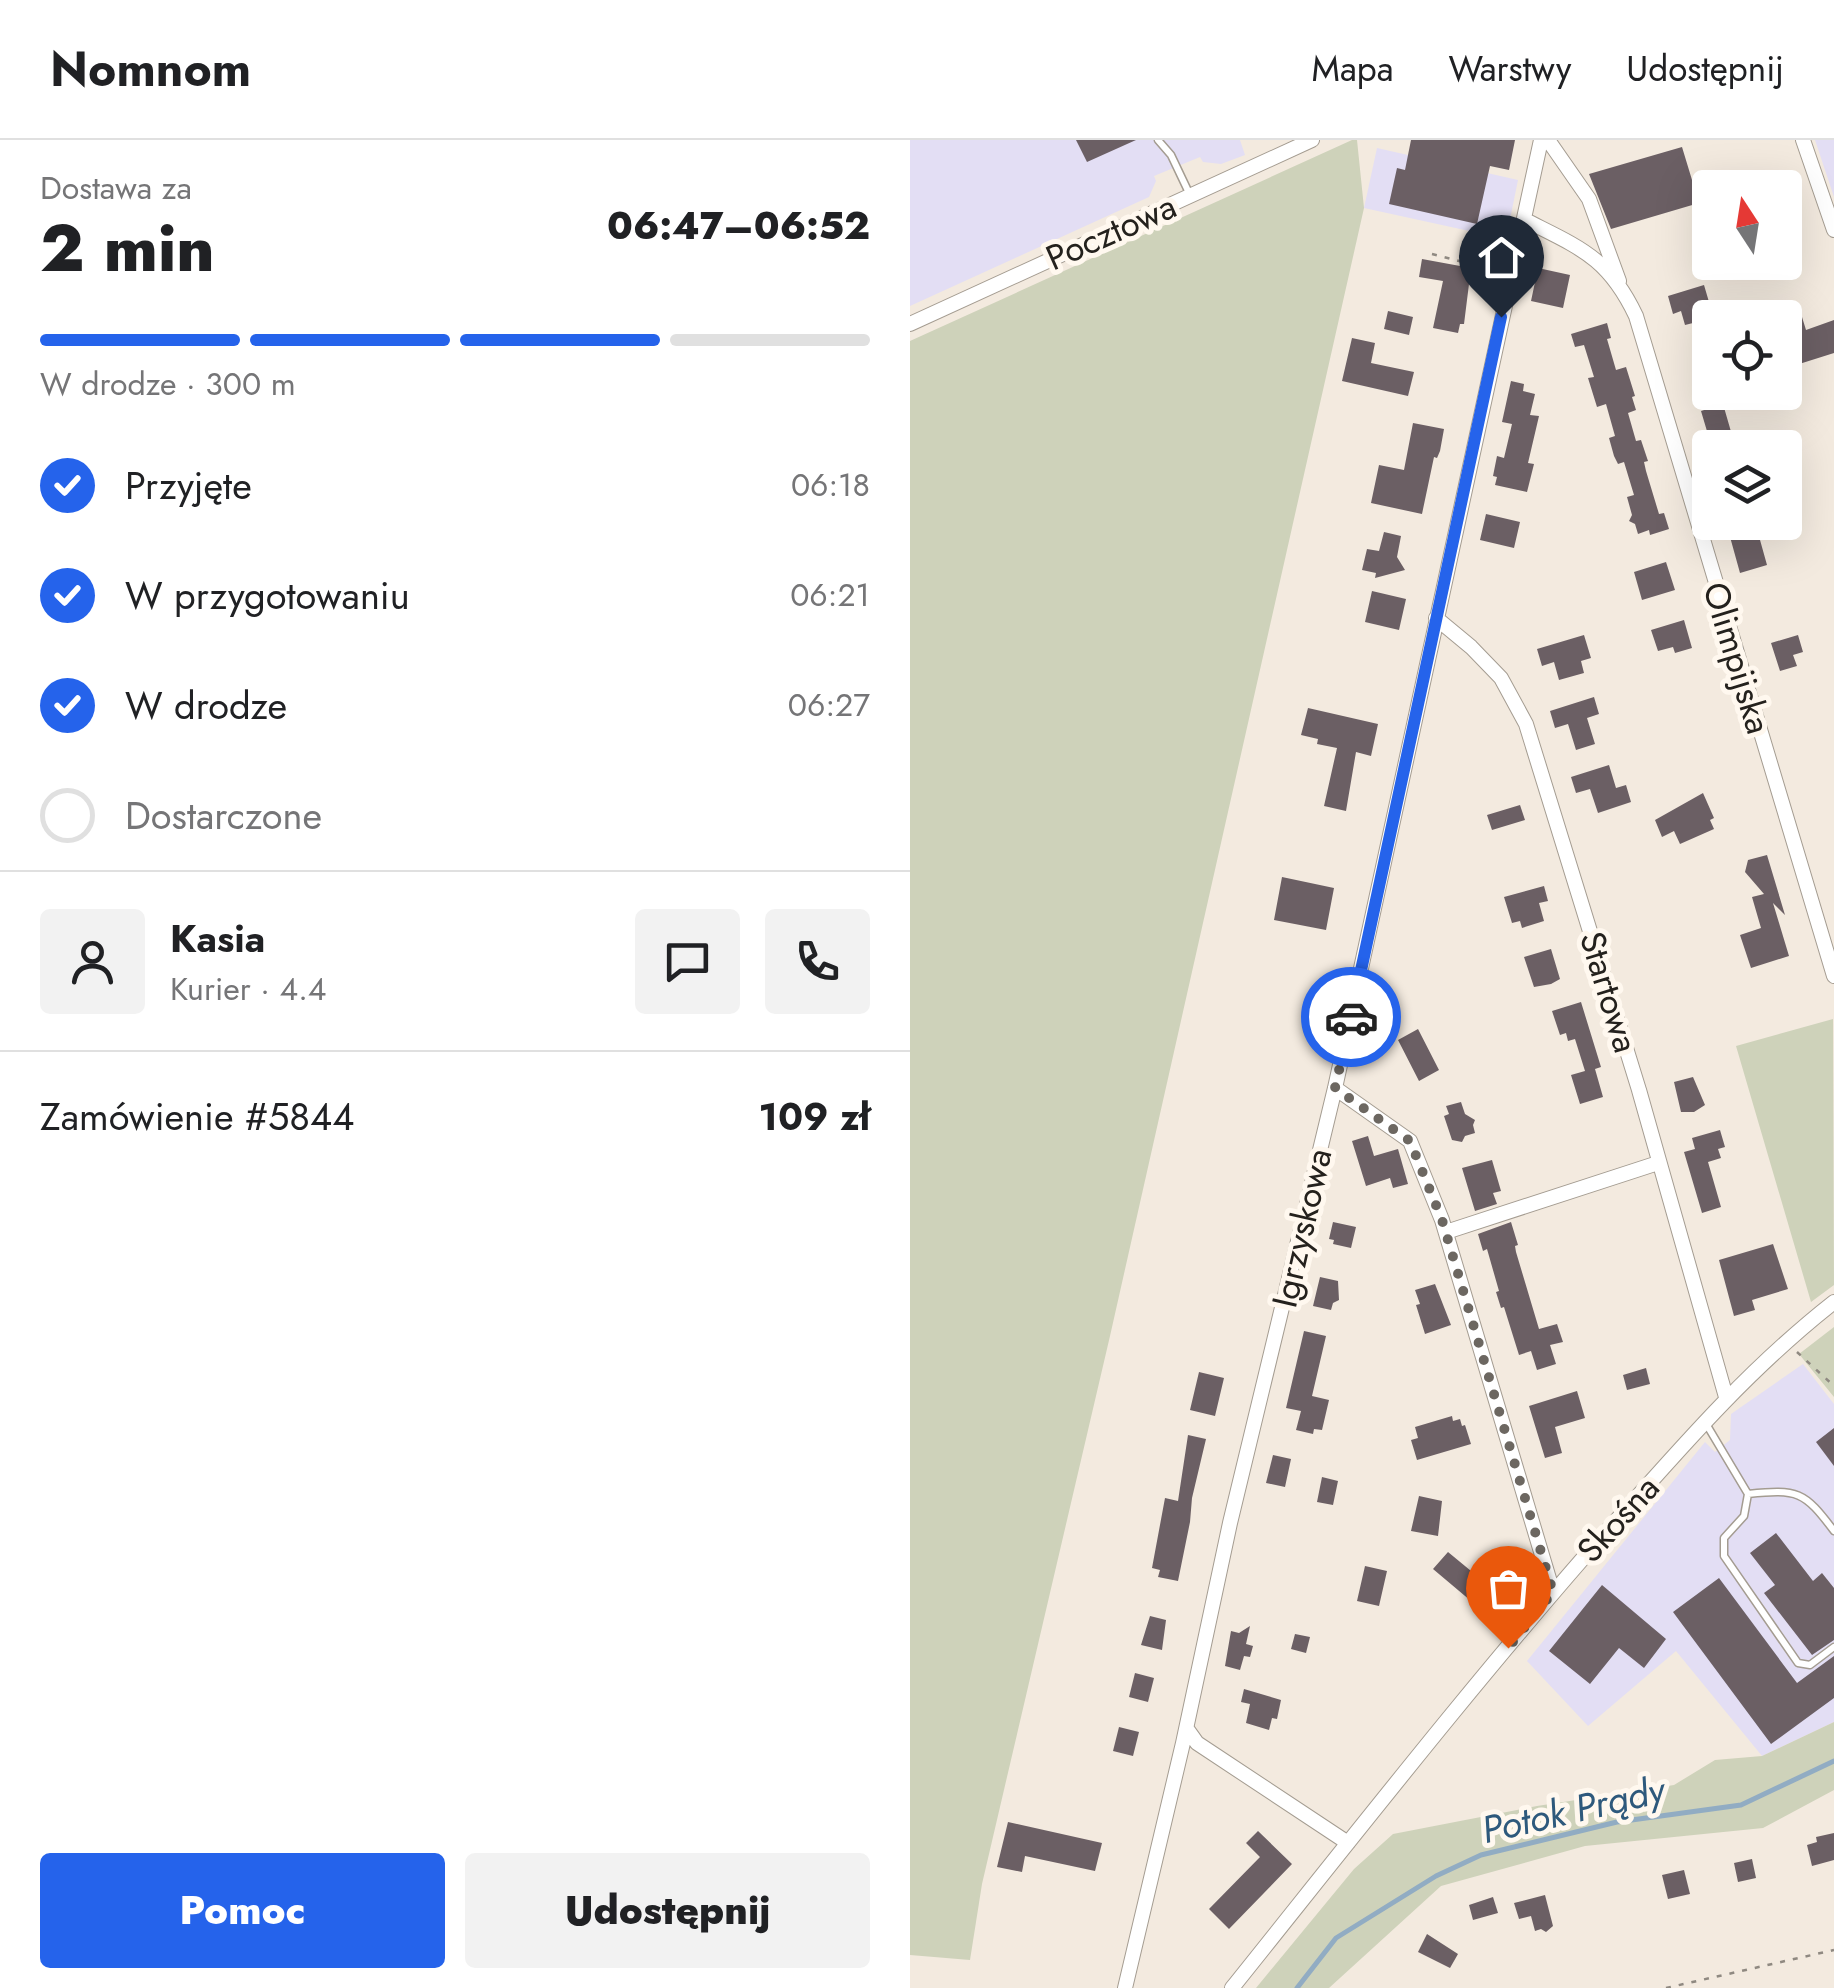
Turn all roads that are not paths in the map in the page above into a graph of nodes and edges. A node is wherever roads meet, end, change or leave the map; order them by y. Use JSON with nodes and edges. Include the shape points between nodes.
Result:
{"nodes":[{"id":1,"x":1158,"y":140,"type":"edge"},
{"id":2,"x":1170,"y":140,"type":"edge"},
{"id":3,"x":1312,"y":140,"type":"edge"},
{"id":4,"x":1544,"y":140,"type":"edge"},
{"id":5,"x":1803,"y":140,"type":"edge"},
{"id":6,"x":1171,"y":155,"type":"junction"},
{"id":7,"x":1190,"y":196,"type":"junction"},
{"id":8,"x":1525,"y":220,"type":"junction"},
{"id":9,"x":1834,"y":230,"type":"edge"},
{"id":10,"x":1620,"y":283,"type":"junction"},
{"id":11,"x":910,"y":324,"type":"edge"},
{"id":12,"x":1436,"y":618,"type":"junction"},
{"id":13,"x":1834,"y":976,"type":"edge"},
{"id":14,"x":1335,"y":1088,"type":"junction"},
{"id":15,"x":1658,"y":1163,"type":"junction"},
{"id":16,"x":1446,"y":1232,"type":"junction"},
{"id":17,"x":1834,"y":1302,"type":"edge"},
{"id":18,"x":1726,"y":1397,"type":"junction"},
{"id":19,"x":1705,"y":1421,"type":"junction"},
{"id":20,"x":1748,"y":1494,"type":"junction"},
{"id":21,"x":1834,"y":1531,"type":"edge"},
{"id":22,"x":1553,"y":1592,"type":"junction"},
{"id":23,"x":1834,"y":1647,"type":"edge"},
{"id":24,"x":1186,"y":1729,"type":"junction"},
{"id":25,"x":1348,"y":1843,"type":"junction"},
{"id":26,"x":1125,"y":1988,"type":"edge"},
{"id":27,"x":1232,"y":1988,"type":"edge"}],
"edges":[{"from":1,"to":6,"type":"lane"},
{"from":2,"to":6,"type":"lane"},
{"from":3,"to":7,"type":"street","name":"Pocztowa"},
{"from":4,"to":8,"type":"street","name":"Igrzyskowa"},
{"from":4,"to":10,"type":"street","name":"Olimpijska","via":[[1590,200]]},
{"from":5,"to":9,"type":"street"},
{"from":6,"to":7,"type":"lane"},
{"from":7,"to":11,"type":"street","name":"Pocztowa"},
{"from":8,"to":10,"type":"street","name":"Olimpijska","via":[[1580,246]]},
{"from":8,"to":12,"type":"street","name":"Igrzyskowa"},
{"from":10,"to":13,"type":"street","name":"Olimpijska","via":[[1636,316]]},
{"from":12,"to":14,"type":"street","name":"Igrzyskowa"},
{"from":12,"to":15,"type":"street","name":"Startowa","via":[[1501,678],[1526,724]]},
{"from":14,"to":16,"type":"street","via":[[1410,1141]]},
{"from":14,"to":24,"type":"street","name":"Igrzyskowa"},
{"from":15,"to":16,"type":"street"},
{"from":15,"to":18,"type":"street","name":"Startowa"},
{"from":16,"to":22,"type":"street"},
{"from":17,"to":18,"type":"street","name":"Skośna"},
{"from":18,"to":19,"type":"street","name":"Skośna"},
{"from":19,"to":20,"type":"lane"},
{"from":19,"to":22,"type":"street","name":"Skośna"},
{"from":20,"to":21,"type":"lane","via":[[1780,1490],[1810,1499]]},
{"from":20,"to":23,"type":"lane","via":[[1744,1516],[1724,1538],[1724,1556],[1798,1663],[1810,1665]]},
{"from":22,"to":25,"type":"street","name":"Skośna"},
{"from":24,"to":25,"type":"street","via":[[1197,1743]]},
{"from":24,"to":26,"type":"street","name":"Igrzyskowa"},
{"from":25,"to":27,"type":"street","name":"Skośna"}]}
